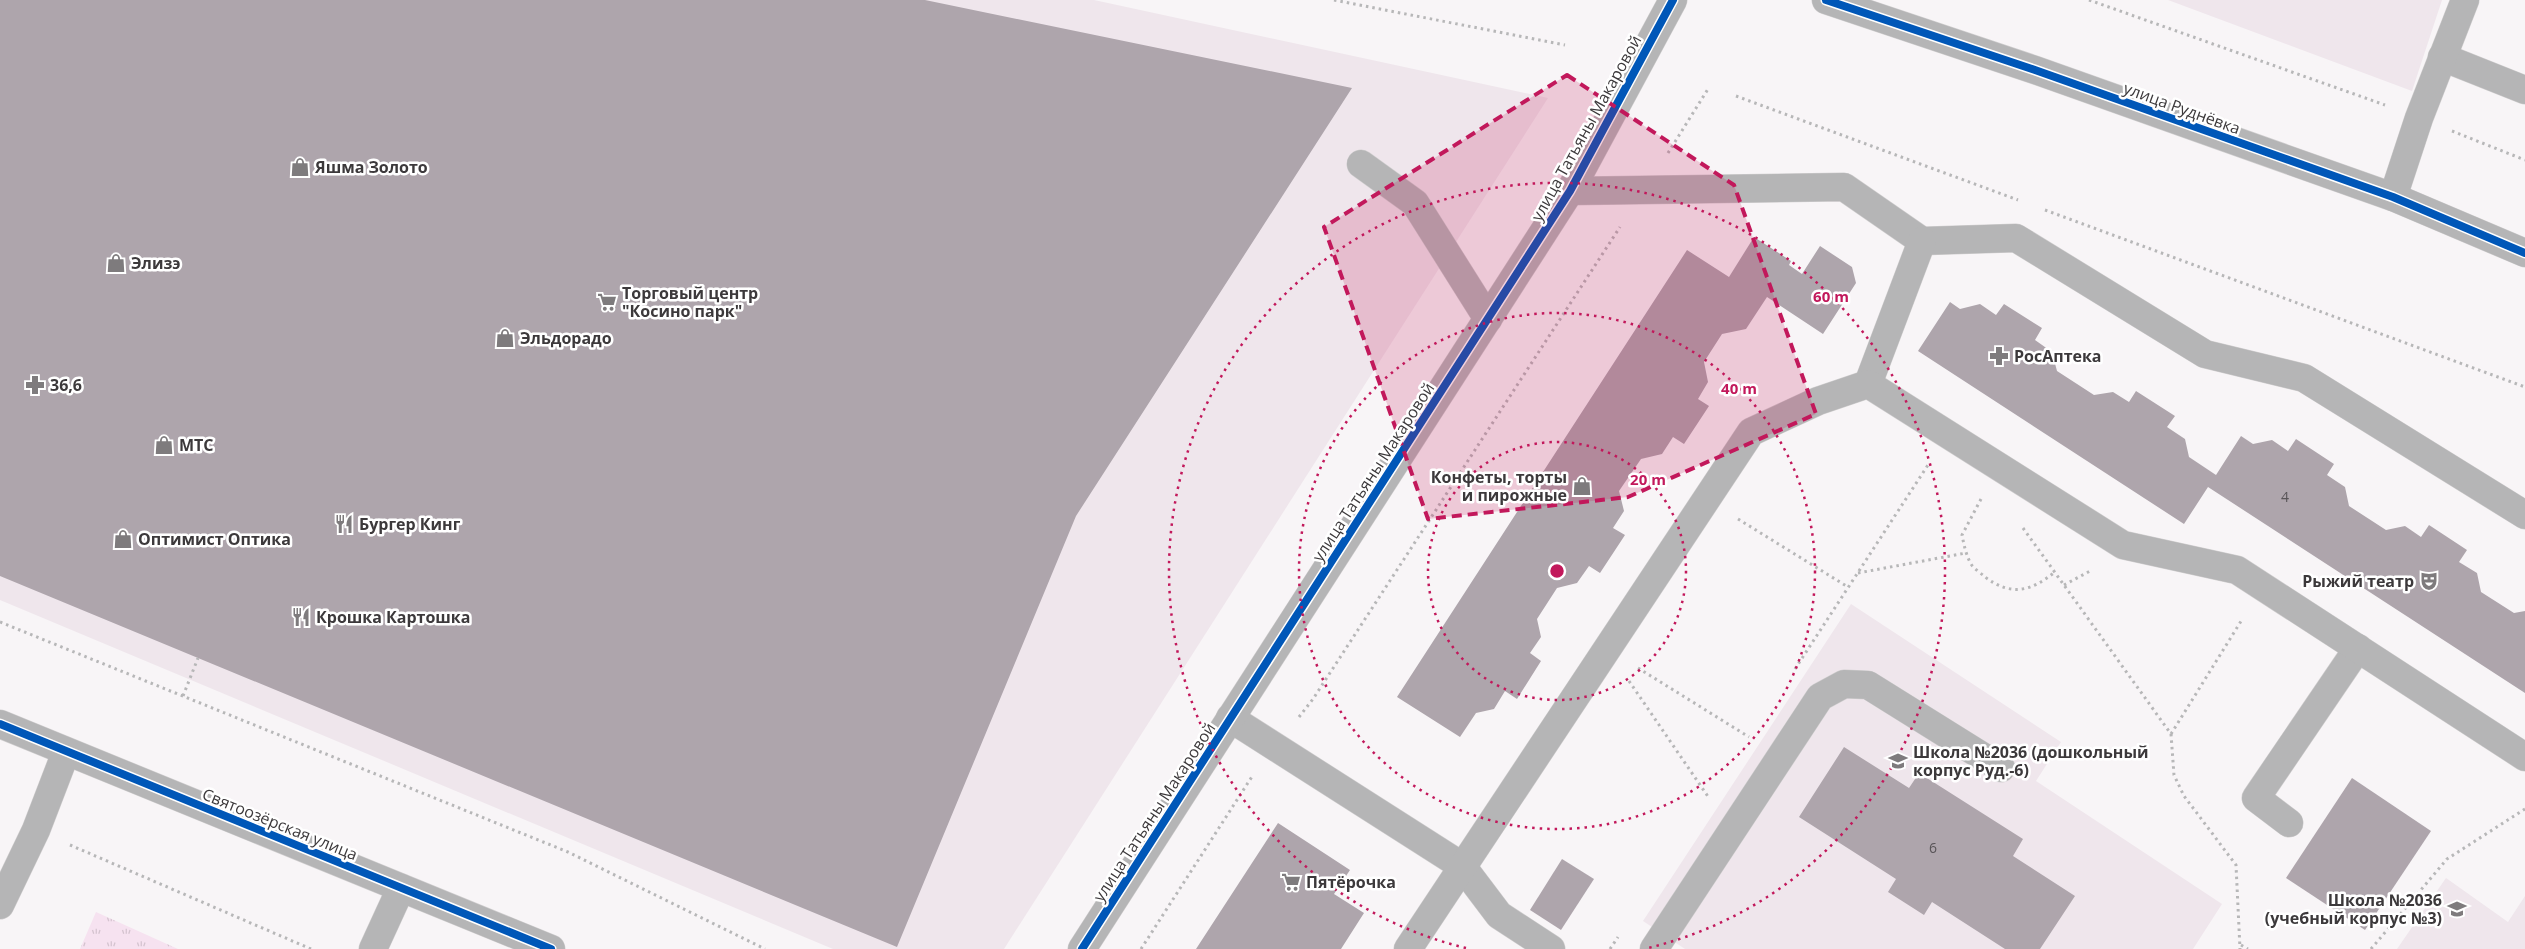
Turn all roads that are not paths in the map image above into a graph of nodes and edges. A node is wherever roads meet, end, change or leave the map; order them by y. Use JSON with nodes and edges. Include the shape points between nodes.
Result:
{"nodes":[{"id":1,"x":1673,"y":0,"type":"edge"},
{"id":2,"x":1826,"y":0,"type":"edge"},
{"id":3,"x":2465,"y":0,"type":"edge"},
{"id":4,"x":2442,"y":57,"type":"junction"},
{"id":5,"x":2525,"y":90,"type":"edge"},
{"id":6,"x":1361,"y":164,"type":"dead end"},
{"id":7,"x":1570,"y":191,"type":"junction"},
{"id":8,"x":2393,"y":197,"type":"junction"},
{"id":9,"x":1922,"y":241,"type":"junction"},
{"id":10,"x":2525,"y":253,"type":"edge"},
{"id":11,"x":1488,"y":319,"type":"junction"},
{"id":12,"x":1868,"y":384,"type":"junction"},
{"id":13,"x":2525,"y":515,"type":"edge"},
{"id":14,"x":2358,"y":648,"type":"junction"},
{"id":15,"x":1230,"y":718,"type":"junction"},
{"id":16,"x":0,"y":724,"type":"edge"},
{"id":17,"x":66,"y":752,"type":"junction"},
{"id":18,"x":2525,"y":757,"type":"edge"},
{"id":19,"x":2001,"y":768,"type":"dead end"},
{"id":20,"x":2289,"y":823,"type":"dead end"},
{"id":21,"x":1462,"y":866,"type":"junction"},
{"id":22,"x":401,"y":888,"type":"junction"},
{"id":23,"x":0,"y":905,"type":"edge"},
{"id":24,"x":373,"y":949,"type":"edge"},
{"id":25,"x":551,"y":949,"type":"edge"},
{"id":26,"x":1082,"y":949,"type":"edge"},
{"id":27,"x":1408,"y":949,"type":"edge"},
{"id":28,"x":1551,"y":949,"type":"edge"},
{"id":29,"x":1654,"y":949,"type":"edge"}],
"edges":[{"from":1,"to":7,"type":"street","name":"улица Татьяны Макаровой"},
{"from":2,"to":8,"type":"street","name":"улица Руднёвка","via":[[2021,65]]},
{"from":3,"to":4,"type":"street"},
{"from":4,"to":5,"type":"street"},
{"from":4,"to":8,"type":"street"},
{"from":6,"to":11,"type":"street","via":[[1415,203]]},
{"from":7,"to":9,"type":"street","via":[[1844,187]]},
{"from":7,"to":11,"type":"street","name":"улица Татьяны Макаровой"},
{"from":8,"to":10,"type":"street","name":"улица Руднёвка"},
{"from":9,"to":12,"type":"street"},
{"from":9,"to":13,"type":"street","via":[[2016,238],[2205,354],[2304,378]]},
{"from":11,"to":15,"type":"street","name":"улица Татьяны Макаровой"},
{"from":12,"to":14,"type":"street","via":[[2123,545],[2237,570]]},
{"from":12,"to":21,"type":"street","via":[[1818,401],[1750,432]]},
{"from":14,"to":18,"type":"street"},
{"from":14,"to":20,"type":"street","via":[[2256,798]]},
{"from":15,"to":21,"type":"street"},
{"from":15,"to":26,"type":"street","name":"улица Татьяны Макаровой"},
{"from":16,"to":17,"type":"street","name":"Святоозёрская улица"},
{"from":17,"to":22,"type":"street","name":"Святоозёрская улица"},
{"from":17,"to":23,"type":"street","via":[[36,830]]},
{"from":19,"to":29,"type":"street","via":[[1868,685],[1844,684],[1820,697]]},
{"from":21,"to":27,"type":"street"},
{"from":21,"to":28,"type":"street","via":[[1499,915]]},
{"from":22,"to":24,"type":"street"},
{"from":22,"to":25,"type":"street","name":"Святоозёрская улица"}]}
